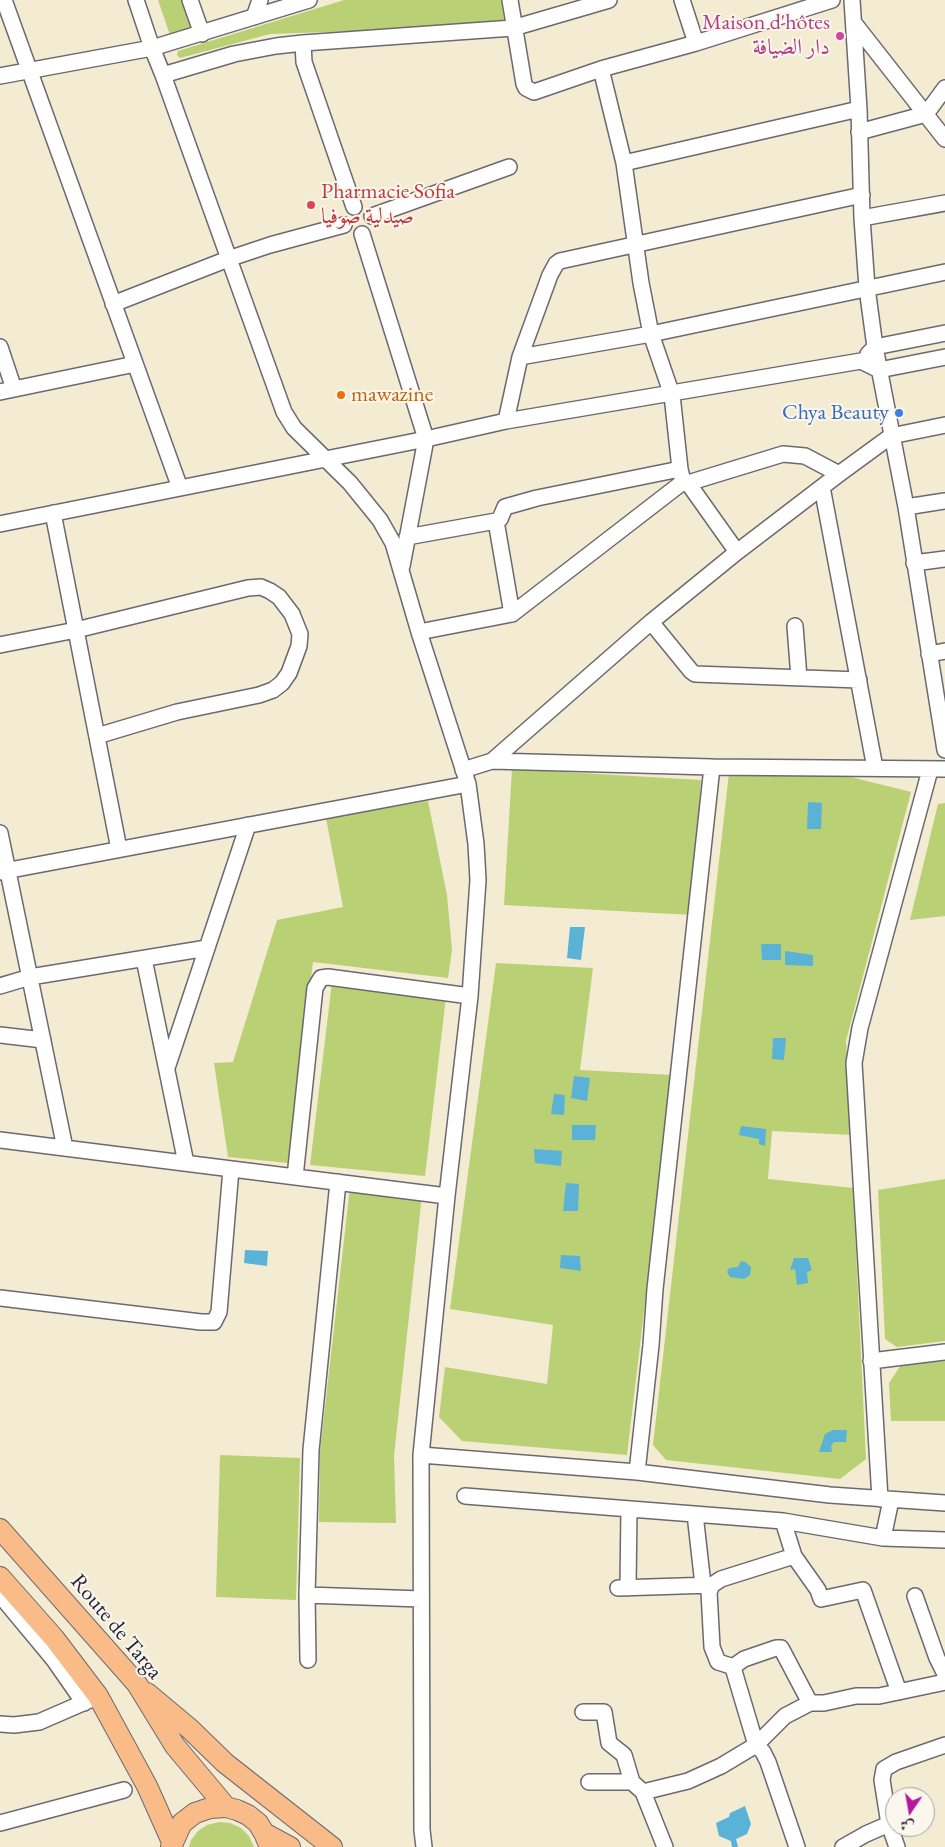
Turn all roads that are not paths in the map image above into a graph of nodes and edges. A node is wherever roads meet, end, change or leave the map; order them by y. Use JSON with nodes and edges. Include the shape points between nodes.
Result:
{"nodes":[{"id":1,"x":4,"y":0,"type":"edge"},
{"id":2,"x":136,"y":0,"type":"edge"},
{"id":3,"x":190,"y":0,"type":"edge"},
{"id":4,"x":260,"y":0,"type":"edge"},
{"id":5,"x":309,"y":0,"type":"edge"},
{"id":6,"x":510,"y":0,"type":"edge"},
{"id":7,"x":608,"y":0,"type":"edge"},
{"id":8,"x":682,"y":0,"type":"edge"},
{"id":9,"x":832,"y":0,"type":"edge"},
{"id":10,"x":852,"y":0,"type":"edge"},
{"id":11,"x":254,"y":17,"type":"junction"},
{"id":12,"x":854,"y":23,"type":"junction"},
{"id":13,"x":513,"y":28,"type":"junction"},
{"id":14,"x":202,"y":34,"type":"junction"},
{"id":15,"x":303,"y":43,"type":"junction"},
{"id":16,"x":696,"y":43,"type":"junction"},
{"id":17,"x":152,"y":48,"type":"junction"},
{"id":18,"x":601,"y":69,"type":"junction"},
{"id":19,"x":29,"y":70,"type":"junction"},
{"id":20,"x":163,"y":75,"type":"junction"},
{"id":21,"x":0,"y":76,"type":"edge"},
{"id":22,"x":945,"y":88,"type":"edge"},
{"id":23,"x":859,"y":109,"type":"junction"},
{"id":24,"x":926,"y":114,"type":"junction"},
{"id":25,"x":859,"y":132,"type":"junction"},
{"id":26,"x":945,"y":139,"type":"edge"},
{"id":27,"x":624,"y":163,"type":"junction"},
{"id":28,"x":509,"y":167,"type":"dead end"},
{"id":29,"x":862,"y":195,"type":"junction"},
{"id":30,"x":945,"y":203,"type":"edge"},
{"id":31,"x":354,"y":207,"type":"junction"},
{"id":32,"x":372,"y":216,"type":"junction"},
{"id":33,"x":862,"y":218,"type":"junction"},
{"id":34,"x":344,"y":225,"type":"junction"},
{"id":35,"x":362,"y":234,"type":"junction"},
{"id":36,"x":637,"y":245,"type":"junction"},
{"id":37,"x":228,"y":258,"type":"junction"},
{"id":38,"x":945,"y":272,"type":"edge"},
{"id":39,"x":867,"y":288,"type":"junction"},
{"id":40,"x":114,"y":304,"type":"junction"},
{"id":41,"x":945,"y":333,"type":"edge"},
{"id":42,"x":651,"y":334,"type":"junction"},
{"id":43,"x":0,"y":347,"type":"edge"},
{"id":44,"x":875,"y":347,"type":"junction"},
{"id":45,"x":520,"y":356,"type":"junction"},
{"id":46,"x":945,"y":358,"type":"edge"},
{"id":47,"x":861,"y":361,"type":"junction"},
{"id":48,"x":135,"y":364,"type":"junction"},
{"id":49,"x":879,"y":370,"type":"junction"},
{"id":50,"x":7,"y":390,"type":"edge"},
{"id":51,"x":672,"y":395,"type":"junction"},
{"id":52,"x":506,"y":422,"type":"junction"},
{"id":53,"x":945,"y":425,"type":"edge"},
{"id":54,"x":891,"y":436,"type":"junction"},
{"id":55,"x":426,"y":439,"type":"junction"},
{"id":56,"x":326,"y":459,"type":"junction"},
{"id":57,"x":839,"y":474,"type":"junction"},
{"id":58,"x":684,"y":478,"type":"junction"},
{"id":59,"x":822,"y":487,"type":"junction"},
{"id":60,"x":180,"y":488,"type":"junction"},
{"id":61,"x":945,"y":501,"type":"edge"},
{"id":62,"x":906,"y":507,"type":"junction"},
{"id":63,"x":53,"y":513,"type":"junction"},
{"id":64,"x":496,"y":521,"type":"junction"},
{"id":65,"x":0,"y":524,"type":"edge"},
{"id":66,"x":407,"y":537,"type":"junction"},
{"id":67,"x":737,"y":552,"type":"junction"},
{"id":68,"x":945,"y":558,"type":"edge"},
{"id":69,"x":914,"y":563,"type":"junction"},
{"id":70,"x":401,"y":568,"type":"junction"},
{"id":71,"x":512,"y":614,"type":"junction"},
{"id":72,"x":651,"y":622,"type":"junction"},
{"id":73,"x":795,"y":626,"type":"dead end"},
{"id":74,"x":76,"y":630,"type":"junction"},
{"id":75,"x":418,"y":632,"type":"junction"},
{"id":76,"x":0,"y":645,"type":"edge"},
{"id":77,"x":945,"y":652,"type":"edge"},
{"id":78,"x":929,"y":654,"type":"junction"},
{"id":79,"x":799,"y":678,"type":"junction"},
{"id":80,"x":859,"y":680,"type":"junction"},
{"id":81,"x":943,"y":724,"type":"edge"},
{"id":82,"x":97,"y":736,"type":"junction"},
{"id":83,"x":945,"y":750,"type":"edge"},
{"id":84,"x":492,"y":761,"type":"junction"},
{"id":85,"x":712,"y":767,"type":"junction"},
{"id":86,"x":875,"y":768,"type":"junction"},
{"id":87,"x":938,"y":769,"type":"edge"},
{"id":88,"x":466,"y":777,"type":"junction"},
{"id":89,"x":248,"y":825,"type":"junction"},
{"id":90,"x":0,"y":833,"type":"edge"},
{"id":91,"x":119,"y":849,"type":"junction"},
{"id":92,"x":4,"y":871,"type":"edge"},
{"id":93,"x":207,"y":948,"type":"junction"},
{"id":94,"x":144,"y":959,"type":"junction"},
{"id":95,"x":30,"y":977,"type":"junction"},
{"id":96,"x":0,"y":986,"type":"edge"},
{"id":97,"x":470,"y":996,"type":"junction"},
{"id":98,"x":0,"y":1035,"type":"edge"},
{"id":99,"x":42,"y":1040,"type":"junction"},
{"id":100,"x":168,"y":1068,"type":"junction"},
{"id":101,"x":0,"y":1140,"type":"edge"},
{"id":102,"x":65,"y":1148,"type":"junction"},
{"id":103,"x":186,"y":1163,"type":"junction"},
{"id":104,"x":231,"y":1169,"type":"junction"},
{"id":105,"x":295,"y":1177,"type":"junction"},
{"id":106,"x":338,"y":1182,"type":"junction"},
{"id":107,"x":447,"y":1196,"type":"junction"},
{"id":108,"x":0,"y":1298,"type":"edge"},
{"id":109,"x":945,"y":1352,"type":"edge"},
{"id":110,"x":871,"y":1361,"type":"junction"},
{"id":111,"x":422,"y":1455,"type":"junction"},
{"id":112,"x":637,"y":1472,"type":"junction"},
{"id":113,"x":465,"y":1496,"type":"dead end"},
{"id":114,"x":886,"y":1500,"type":"junction"},
{"id":115,"x":945,"y":1503,"type":"edge"},
{"id":116,"x":628,"y":1509,"type":"junction"},
{"id":117,"x":695,"y":1514,"type":"junction"},
{"id":118,"x":783,"y":1522,"type":"junction"},
{"id":119,"x":0,"y":1529,"type":"edge"},
{"id":120,"x":883,"y":1538,"type":"junction"},
{"id":121,"x":945,"y":1540,"type":"edge"},
{"id":122,"x":794,"y":1556,"type":"junction"},
{"id":123,"x":0,"y":1577,"type":"edge"},
{"id":124,"x":708,"y":1585,"type":"junction"},
{"id":125,"x":0,"y":1595,"type":"edge"},
{"id":126,"x":306,"y":1595,"type":"junction"},
{"id":127,"x":915,"y":1596,"type":"dead end"},
{"id":128,"x":421,"y":1599,"type":"junction"},
{"id":129,"x":308,"y":1660,"type":"dead end"},
{"id":130,"x":734,"y":1667,"type":"junction"},
{"id":131,"x":945,"y":1674,"type":"edge"},
{"id":132,"x":945,"y":1682,"type":"edge"},
{"id":133,"x":136,"y":1684,"type":"junction"},
{"id":134,"x":899,"y":1692,"type":"junction"},
{"id":135,"x":91,"y":1699,"type":"junction"},
{"id":136,"x":810,"y":1703,"type":"junction"},
{"id":137,"x":583,"y":1712,"type":"dead end"},
{"id":138,"x":0,"y":1724,"type":"edge"},
{"id":139,"x":756,"y":1745,"type":"junction"},
{"id":140,"x":945,"y":1745,"type":"edge"},
{"id":141,"x":589,"y":1782,"type":"dead end"},
{"id":142,"x":638,"y":1787,"type":"junction"},
{"id":143,"x":124,"y":1790,"type":"dead end"},
{"id":144,"x":885,"y":1799,"type":"edge"},
{"id":145,"x":226,"y":1807,"type":"junction"},
{"id":146,"x":0,"y":1823,"type":"edge"},
{"id":147,"x":885,"y":1826,"type":"edge"},
{"id":148,"x":422,"y":1830,"type":"junction"},
{"id":149,"x":267,"y":1840,"type":"edge"},
{"id":150,"x":171,"y":1845,"type":"edge"},
{"id":151,"x":290,"y":1847,"type":"edge"},
{"id":152,"x":332,"y":1847,"type":"edge"},
{"id":153,"x":415,"y":1847,"type":"edge"},
{"id":154,"x":424,"y":1847,"type":"edge"},
{"id":155,"x":665,"y":1847,"type":"edge"},
{"id":156,"x":797,"y":1847,"type":"edge"},
{"id":157,"x":843,"y":1847,"type":"edge"}],
"edges":[{"from":1,"to":19,"type":"street"},
{"from":2,"to":17,"type":"street"},
{"from":3,"to":14,"type":"street"},
{"from":4,"to":11,"type":"street"},
{"from":5,"to":11,"type":"street"},
{"from":6,"to":13,"type":"street"},
{"from":7,"to":13,"type":"street"},
{"from":8,"to":16,"type":"street"},
{"from":9,"to":16,"type":"street"},
{"from":10,"to":12,"type":"street"},
{"from":11,"to":14,"type":"street"},
{"from":12,"to":23,"type":"street"},
{"from":12,"to":24,"type":"street"},
{"from":13,"to":15,"type":"street"},
{"from":13,"to":18,"type":"street","via":[[524,84],[530,91],[538,92]]},
{"from":14,"to":17,"type":"street"},
{"from":15,"to":20,"type":"street","via":[[234,54]]},
{"from":15,"to":31,"type":"street","via":[[304,62]]},
{"from":16,"to":18,"type":"street"},
{"from":17,"to":19,"type":"street"},
{"from":17,"to":20,"type":"street"},
{"from":18,"to":27,"type":"street"},
{"from":19,"to":21,"type":"street"},
{"from":19,"to":40,"type":"street"},
{"from":20,"to":37,"type":"street"},
{"from":22,"to":24,"type":"street"},
{"from":23,"to":25,"type":"street"},
{"from":23,"to":27,"type":"street"},
{"from":24,"to":25,"type":"street"},
{"from":24,"to":26,"type":"street"},
{"from":25,"to":29,"type":"street"},
{"from":27,"to":36,"type":"street"},
{"from":28,"to":32,"type":"street"},
{"from":29,"to":33,"type":"street"},
{"from":29,"to":36,"type":"street"},
{"from":30,"to":33,"type":"street"},
{"from":31,"to":32,"type":"street","via":[[365,208]]},
{"from":31,"to":34,"type":"street","via":[[345,214]]},
{"from":32,"to":35,"type":"street","via":[[371,228]]},
{"from":33,"to":39,"type":"street"},
{"from":34,"to":35,"type":"street","via":[[351,233]]},
{"from":34,"to":37,"type":"street"},
{"from":35,"to":55,"type":"street"},
{"from":36,"to":42,"type":"street"},
{"from":36,"to":45,"type":"street","via":[[556,264]]},
{"from":37,"to":40,"type":"street"},
{"from":37,"to":56,"type":"street","via":[[284,412],[294,428]]},
{"from":38,"to":39,"type":"street"},
{"from":39,"to":42,"type":"street"},
{"from":39,"to":44,"type":"street"},
{"from":40,"to":48,"type":"street"},
{"from":41,"to":44,"type":"street"},
{"from":42,"to":45,"type":"street"},
{"from":42,"to":51,"type":"street"},
{"from":43,"to":50,"type":"street"},
{"from":44,"to":47,"type":"street"},
{"from":44,"to":49,"type":"street"},
{"from":45,"to":52,"type":"street"},
{"from":46,"to":49,"type":"street"},
{"from":47,"to":49,"type":"street"},
{"from":47,"to":51,"type":"street"},
{"from":48,"to":50,"type":"street"},
{"from":48,"to":60,"type":"street"},
{"from":49,"to":54,"type":"street"},
{"from":51,"to":52,"type":"street"},
{"from":51,"to":58,"type":"street"},
{"from":52,"to":55,"type":"street"},
{"from":53,"to":54,"type":"street"},
{"from":54,"to":57,"type":"street"},
{"from":54,"to":62,"type":"street"},
{"from":55,"to":56,"type":"street"},
{"from":55,"to":66,"type":"street"},
{"from":56,"to":60,"type":"street"},
{"from":56,"to":70,"type":"street","via":[[380,520],[393,543]]},
{"from":57,"to":58,"type":"street","via":[[805,456],[783,454]]},
{"from":57,"to":59,"type":"street"},
{"from":58,"to":64,"type":"street","via":[[537,498],[505,507]]},
{"from":58,"to":67,"type":"street"},
{"from":58,"to":71,"type":"street"},
{"from":59,"to":67,"type":"street"},
{"from":59,"to":80,"type":"street"},
{"from":60,"to":63,"type":"street"},
{"from":61,"to":62,"type":"street"},
{"from":62,"to":69,"type":"street"},
{"from":63,"to":65,"type":"street"},
{"from":63,"to":74,"type":"street"},
{"from":64,"to":66,"type":"street"},
{"from":64,"to":71,"type":"street"},
{"from":66,"to":70,"type":"street"},
{"from":67,"to":72,"type":"street"},
{"from":68,"to":69,"type":"street"},
{"from":69,"to":78,"type":"street"},
{"from":70,"to":75,"type":"street"},
{"from":71,"to":75,"type":"street"},
{"from":72,"to":79,"type":"street","via":[[695,674]]},
{"from":72,"to":84,"type":"street"},
{"from":73,"to":79,"type":"street"},
{"from":74,"to":76,"type":"street"},
{"from":74,"to":82,"type":"street"},
{"from":74,"to":82,"type":"street","via":[[261,587],[285,605],[300,634],[289,673],[273,690],[177,712]]},
{"from":75,"to":88,"type":"street"},
{"from":77,"to":78,"type":"street"},
{"from":78,"to":81,"type":"street"},
{"from":79,"to":80,"type":"street"},
{"from":80,"to":86,"type":"street"},
{"from":81,"to":83,"type":"street"},
{"from":82,"to":91,"type":"street"},
{"from":84,"to":85,"type":"street"},
{"from":84,"to":88,"type":"street"},
{"from":85,"to":86,"type":"street"},
{"from":85,"to":112,"type":"street"},
{"from":86,"to":87,"type":"street"},
{"from":87,"to":110,"type":"street","via":[[854,1050]]},
{"from":88,"to":89,"type":"street"},
{"from":88,"to":97,"type":"street","via":[[478,880]]},
{"from":89,"to":91,"type":"street"},
{"from":89,"to":93,"type":"street"},
{"from":90,"to":92,"type":"street"},
{"from":91,"to":92,"type":"street"},
{"from":92,"to":95,"type":"street"},
{"from":93,"to":94,"type":"street"},
{"from":93,"to":100,"type":"street"},
{"from":94,"to":95,"type":"street"},
{"from":94,"to":100,"type":"street"},
{"from":95,"to":96,"type":"street"},
{"from":95,"to":99,"type":"street"},
{"from":97,"to":105,"type":"street","via":[[328,976],[321,978],[315,988]]},
{"from":97,"to":107,"type":"street"},
{"from":98,"to":99,"type":"street"},
{"from":99,"to":102,"type":"street"},
{"from":100,"to":103,"type":"street"},
{"from":101,"to":102,"type":"street"},
{"from":102,"to":103,"type":"street"},
{"from":103,"to":104,"type":"street"},
{"from":104,"to":105,"type":"street"},
{"from":104,"to":108,"type":"street","via":[[219,1312],[214,1322]]},
{"from":105,"to":106,"type":"street"},
{"from":106,"to":107,"type":"street"},
{"from":106,"to":126,"type":"street","via":[[311,1450]]},
{"from":107,"to":111,"type":"street"},
{"from":109,"to":110,"type":"street"},
{"from":110,"to":114,"type":"street"},
{"from":111,"to":112,"type":"street"},
{"from":111,"to":128,"type":"street"},
{"from":112,"to":114,"type":"street"},
{"from":113,"to":116,"type":"street"},
{"from":114,"to":115,"type":"street"},
{"from":114,"to":120,"type":"street"},
{"from":116,"to":117,"type":"street"},
{"from":116,"to":124,"type":"street","via":[[623,1588]]},
{"from":117,"to":118,"type":"street"},
{"from":117,"to":124,"type":"street"},
{"from":118,"to":120,"type":"street"},
{"from":118,"to":122,"type":"street"},
{"from":119,"to":133,"type":"main road","name":"Route de Targa"},
{"from":120,"to":121,"type":"street"},
{"from":122,"to":124,"type":"street"},
{"from":122,"to":134,"type":"street","via":[[821,1599],[863,1590]]},
{"from":123,"to":135,"type":"main road","via":[[54,1638]]},
{"from":124,"to":130,"type":"street","via":[[712,1647],[718,1662]]},
{"from":125,"to":135,"type":"street"},
{"from":126,"to":128,"type":"street"},
{"from":126,"to":129,"type":"street"},
{"from":127,"to":131,"type":"street"},
{"from":128,"to":148,"type":"street"},
{"from":130,"to":136,"type":"street","via":[[744,1659],[781,1648]]},
{"from":130,"to":139,"type":"street"},
{"from":132,"to":134,"type":"street"},
{"from":133,"to":145,"type":"main road","name":"Route de Targa","via":[[175,1746]]},
{"from":133,"to":152,"type":"main road","via":[[225,1763]]},
{"from":134,"to":136,"type":"street"},
{"from":135,"to":138,"type":"street","via":[[39,1722]]},
{"from":135,"to":150,"type":"main road","via":[[146,1786]]},
{"from":136,"to":139,"type":"street","via":[[785,1716]]},
{"from":137,"to":142,"type":"street","via":[[604,1712],[609,1743],[624,1755]]},
{"from":139,"to":142,"type":"street","via":[[688,1780]]},
{"from":139,"to":156,"type":"street","via":[[768,1762]]},
{"from":140,"to":144,"type":"street","via":[[884,1769]]},
{"from":141,"to":142,"type":"street"},
{"from":142,"to":155,"type":"street"},
{"from":143,"to":146,"type":"street"},
{"from":145,"to":149,"type":"main road","via":[[238,1810],[258,1823]]},
{"from":145,"to":150,"type":"main road","via":[[195,1813],[182,1823]]},
{"from":147,"to":157,"type":"street"},
{"from":148,"to":153,"type":"street"},
{"from":148,"to":154,"type":"street"},
{"from":149,"to":151,"type":"main road"}]}
